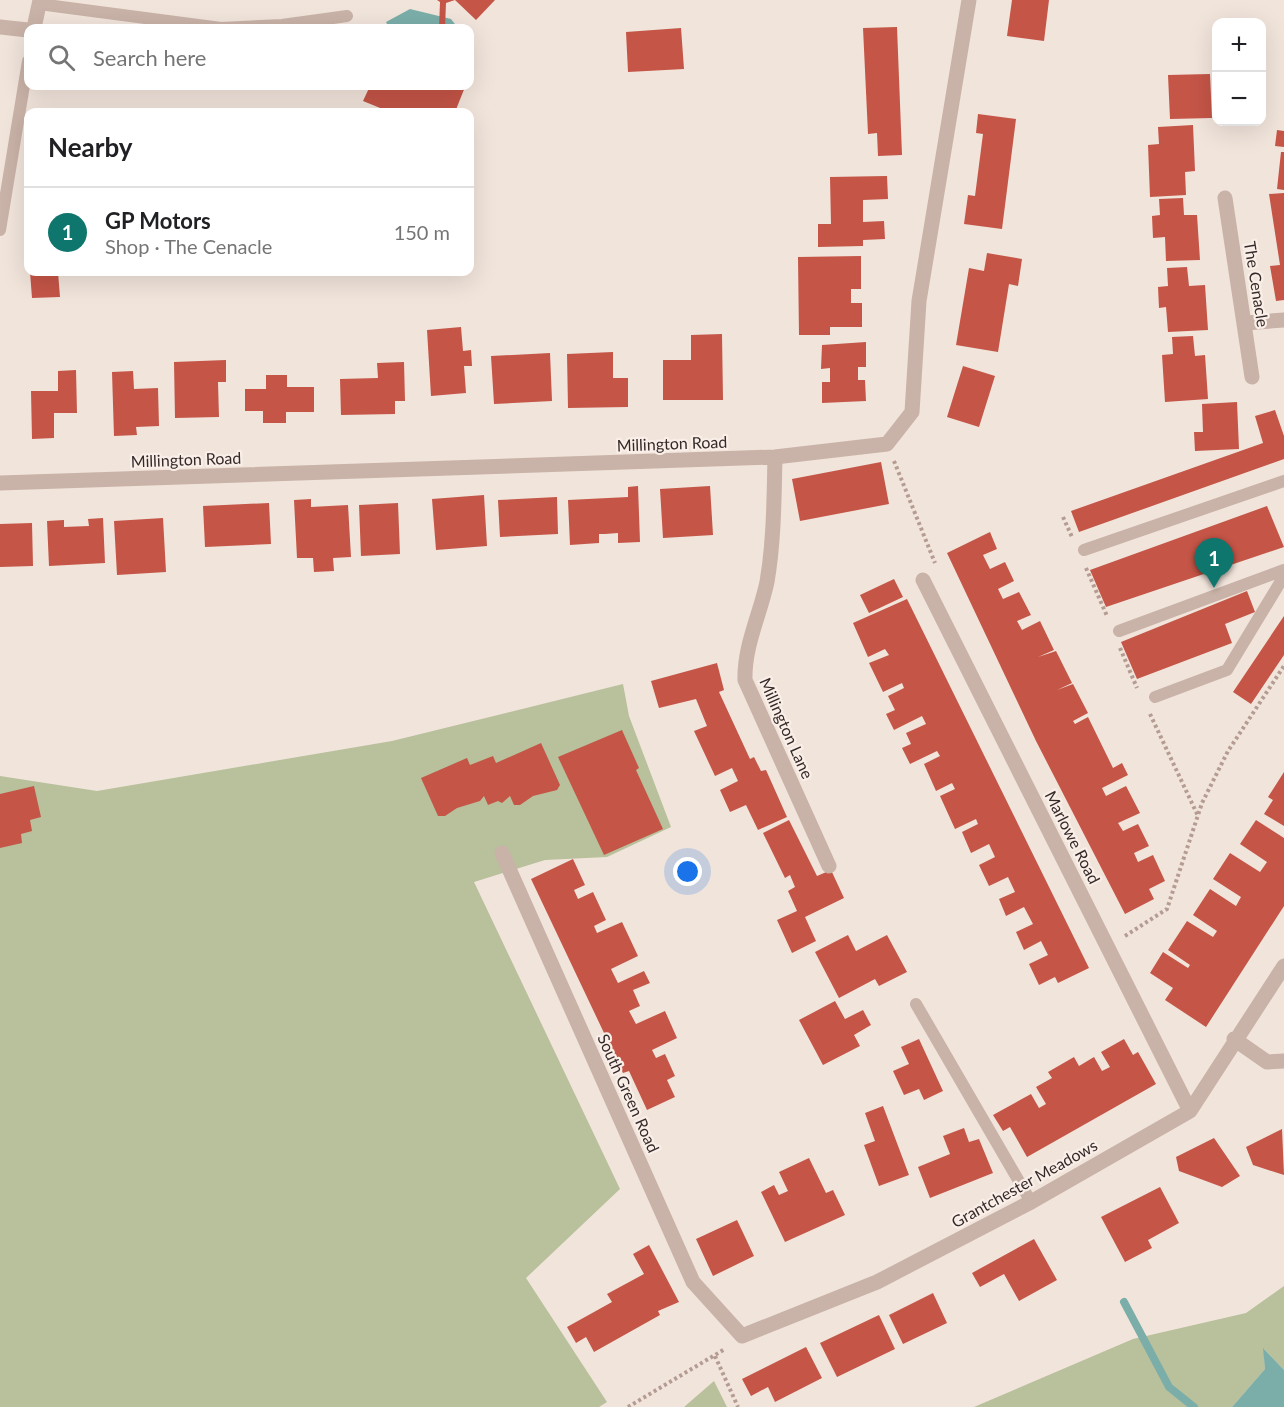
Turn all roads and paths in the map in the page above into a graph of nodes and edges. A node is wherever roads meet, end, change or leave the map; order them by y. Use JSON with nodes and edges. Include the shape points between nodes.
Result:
{"nodes":[{"id":1,"x":969,"y":0,"type":"edge"},
{"id":2,"x":40,"y":2,"type":"edge"},
{"id":3,"x":347,"y":16,"type":"dead end"},
{"id":4,"x":35,"y":24,"type":"edge"},
{"id":5,"x":193,"y":24,"type":"edge"},
{"id":6,"x":289,"y":24,"type":"edge"},
{"id":7,"x":0,"y":27,"type":"edge"},
{"id":8,"x":24,"y":30,"type":"edge"},
{"id":9,"x":24,"y":85,"type":"edge"},
{"id":10,"x":1225,"y":198,"type":"dead end"},
{"id":11,"x":0,"y":230,"type":"edge"},
{"id":12,"x":1284,"y":320,"type":"edge"},
{"id":13,"x":1245,"y":323,"type":"junction"},
{"id":14,"x":1252,"y":377,"type":"dead end"},
{"id":15,"x":887,"y":444,"type":"junction"},
{"id":16,"x":776,"y":458,"type":"junction"},
{"id":17,"x":1284,"y":481,"type":"edge"},
{"id":18,"x":0,"y":483,"type":"edge"},
{"id":19,"x":1063,"y":517,"type":"dead end"},
{"id":20,"x":1073,"y":539,"type":"dead end"},
{"id":21,"x":1083,"y":555,"type":"joint"},
{"id":22,"x":1284,"y":570,"type":"edge"},
{"id":23,"x":1284,"y":576,"type":"edge"},
{"id":24,"x":923,"y":580,"type":"joint"},
{"id":25,"x":1115,"y":628,"type":"joint"},
{"id":26,"x":1119,"y":645,"type":"dead end"},
{"id":27,"x":1284,"y":666,"type":"edge"},
{"id":28,"x":1141,"y":695,"type":"dead end"},
{"id":29,"x":1150,"y":701,"type":"joint"},
{"id":30,"x":1198,"y":816,"type":"junction"},
{"id":31,"x":502,"y":853,"type":"dead end"},
{"id":32,"x":829,"y":866,"type":"dead end"},
{"id":33,"x":1109,"y":946,"type":"junction"},
{"id":34,"x":1284,"y":966,"type":"edge"},
{"id":35,"x":916,"y":1004,"type":"dead end"},
{"id":36,"x":1234,"y":1039,"type":"junction"},
{"id":37,"x":1284,"y":1061,"type":"edge"},
{"id":38,"x":1190,"y":1111,"type":"junction"},
{"id":39,"x":1031,"y":1202,"type":"junction"},
{"id":40,"x":742,"y":1336,"type":"junction"},
{"id":41,"x":715,"y":1356,"type":"junction"},
{"id":42,"x":628,"y":1407,"type":"edge"},
{"id":43,"x":738,"y":1407,"type":"edge"}],
"edges":[{"from":1,"to":15,"type":"street","via":[[919,301],[912,412]]},
{"from":2,"to":4,"type":"street"},
{"from":2,"to":5,"type":"lane"},
{"from":3,"to":6,"type":"lane"},
{"from":7,"to":8,"type":"street"},
{"from":9,"to":11,"type":"lane"},
{"from":10,"to":13,"type":"street","name":"The Cenacle"},
{"from":12,"to":13,"type":"street"},
{"from":13,"to":14,"type":"street","name":"The Cenacle"},
{"from":15,"to":16,"type":"street","name":"Millington Road"},
{"from":15,"to":24,"type":"path","via":[[936,566]]},
{"from":16,"to":18,"type":"street","name":"Millington Road"},
{"from":16,"to":32,"type":"street","name":"Millington Lane","via":[[772,554],[744,659],[745,680]]},
{"from":17,"to":21,"type":"lane"},
{"from":19,"to":20,"type":"path"},
{"from":21,"to":25,"type":"path"},
{"from":22,"to":25,"type":"lane"},
{"from":23,"to":29,"type":"lane","via":[[1227,670]]},
{"from":24,"to":33,"type":"street","name":"Marlowe Road"},
{"from":26,"to":28,"type":"path"},
{"from":27,"to":30,"type":"path","via":[[1228,751]]},
{"from":29,"to":30,"type":"path"},
{"from":30,"to":33,"type":"path","via":[[1167,909]]},
{"from":31,"to":40,"type":"street","name":"South Green Road","via":[[693,1282]]},
{"from":33,"to":38,"type":"street","name":"Marlowe Road"},
{"from":34,"to":36,"type":"street","name":"Grantchester Meadows"},
{"from":35,"to":39,"type":"lane"},
{"from":36,"to":37,"type":"street","via":[[1267,1062]]},
{"from":36,"to":38,"type":"street","name":"Grantchester Meadows"},
{"from":38,"to":39,"type":"street","name":"Grantchester Meadows"},
{"from":39,"to":40,"type":"street","name":"Grantchester Meadows","via":[[877,1282]]},
{"from":40,"to":41,"type":"path"},
{"from":41,"to":42,"type":"path"},
{"from":41,"to":43,"type":"path"}]}
